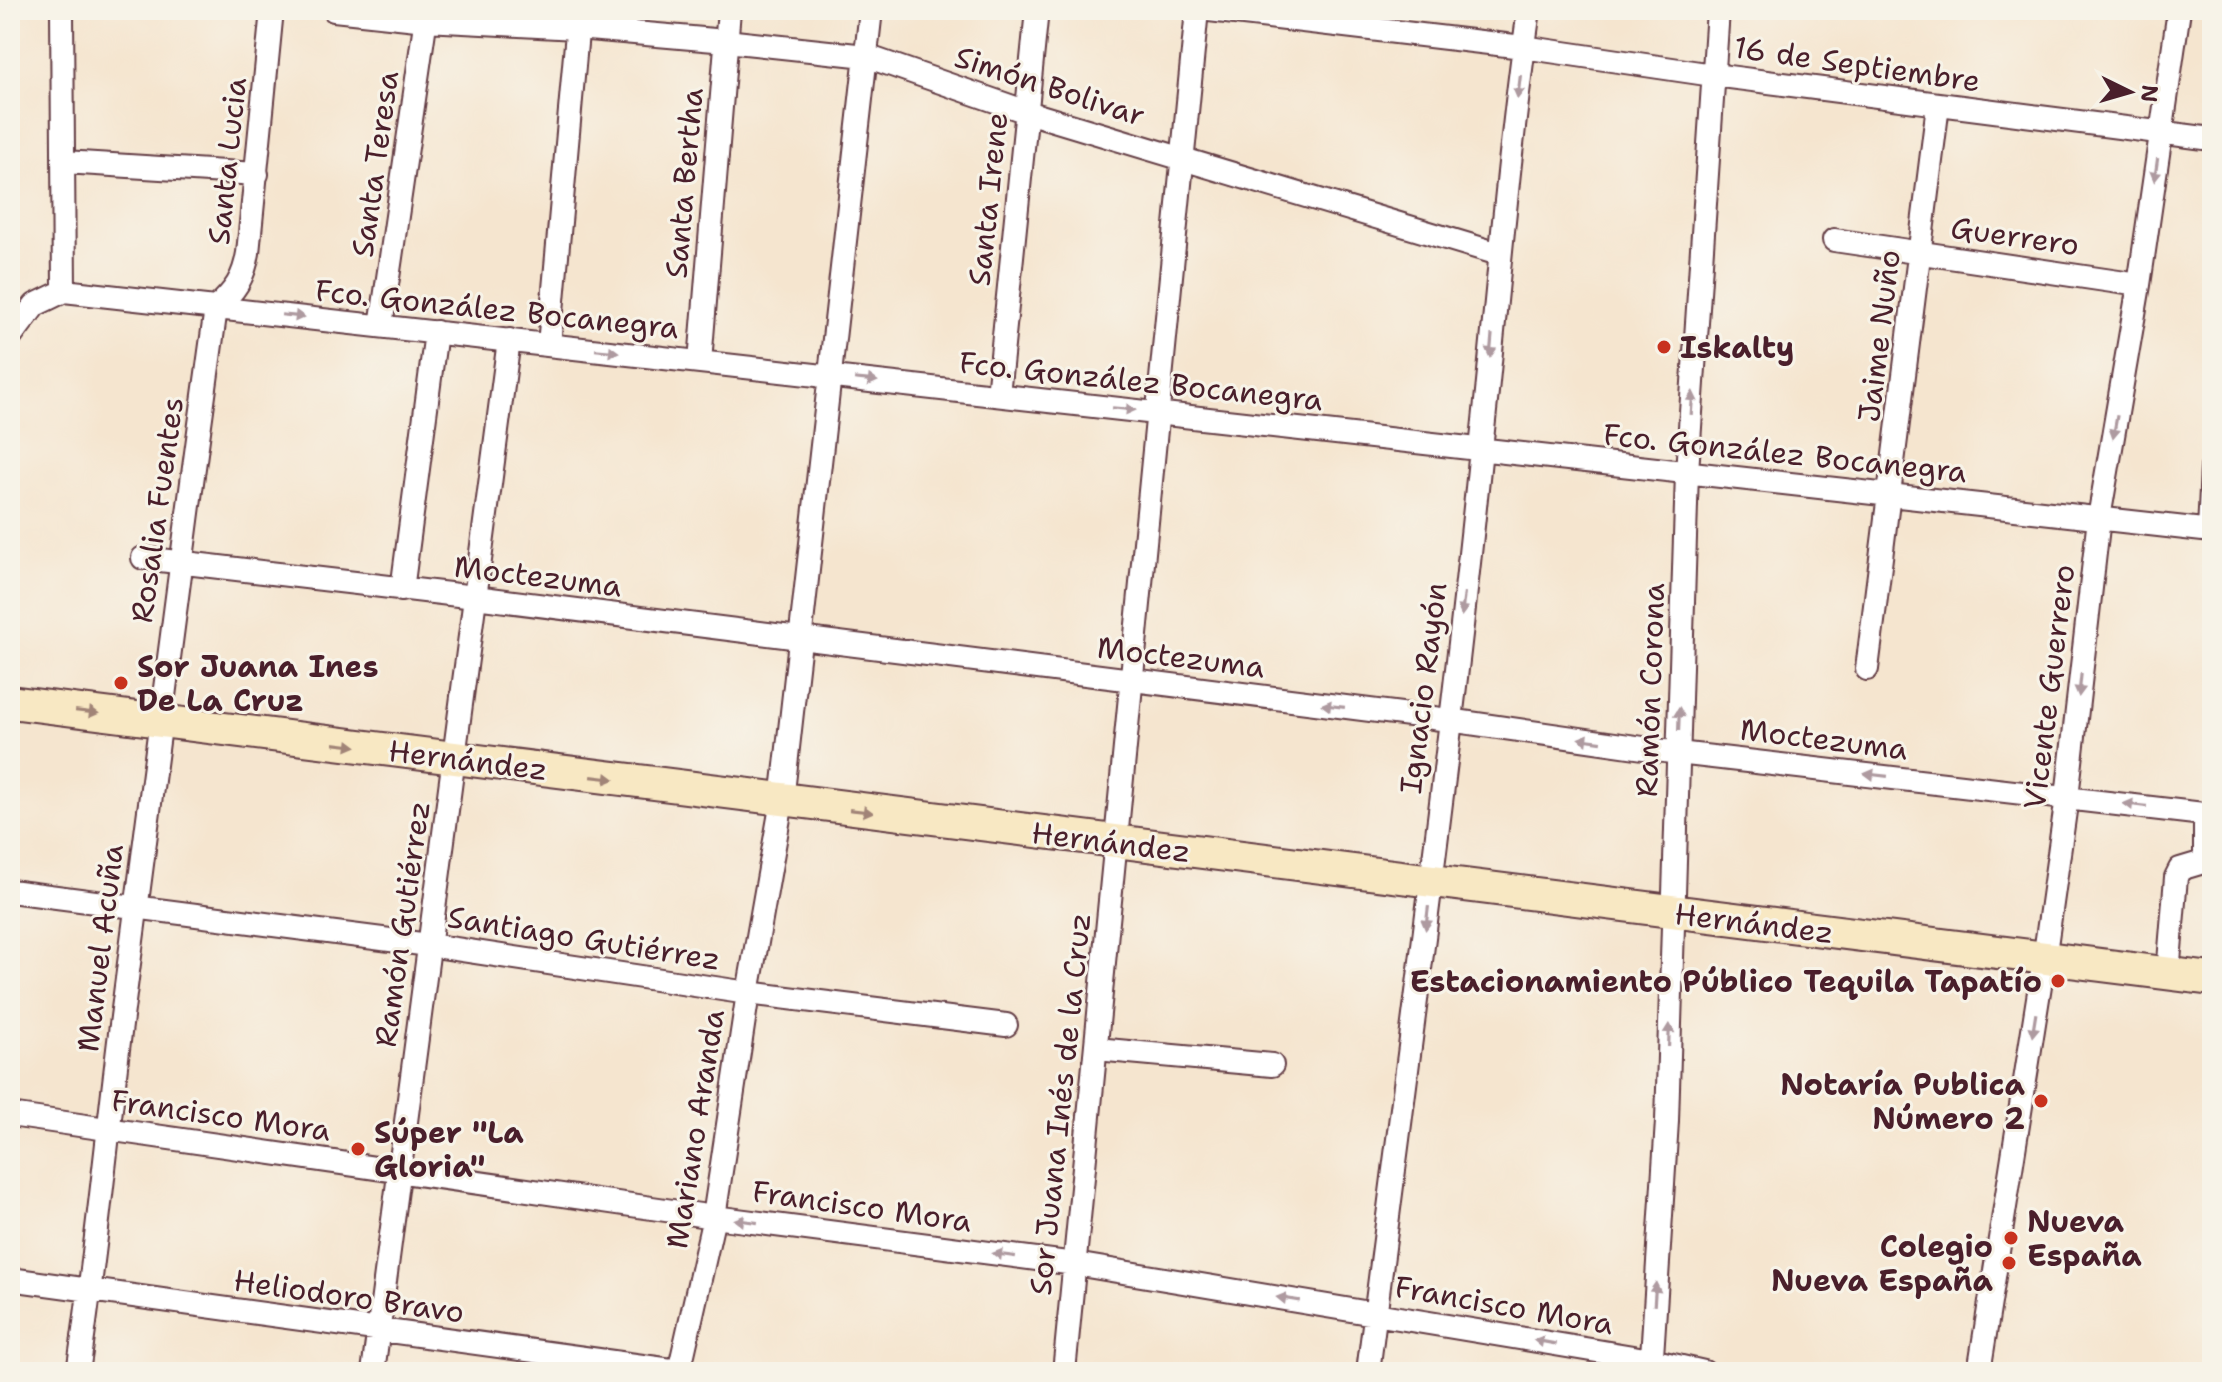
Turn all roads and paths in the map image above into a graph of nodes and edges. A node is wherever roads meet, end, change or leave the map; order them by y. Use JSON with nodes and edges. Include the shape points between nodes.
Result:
{"nodes":[{"id":1,"x":62,"y":10,"type":"edge"},
{"id":2,"x":272,"y":10,"type":"edge"},
{"id":3,"x":334,"y":10,"type":"edge"},
{"id":4,"x":729,"y":10,"type":"edge"},
{"id":5,"x":871,"y":10,"type":"edge"},
{"id":6,"x":1037,"y":10,"type":"edge"},
{"id":7,"x":1197,"y":10,"type":"edge"},
{"id":8,"x":1209,"y":10,"type":"edge"},
{"id":9,"x":1529,"y":10,"type":"edge"},
{"id":10,"x":1718,"y":10,"type":"edge"},
{"id":11,"x":2179,"y":10,"type":"edge"},
{"id":12,"x":427,"y":15,"type":"edge"},
{"id":13,"x":1350,"y":17,"type":"edge"},
{"id":14,"x":578,"y":19,"type":"edge"},
{"id":15,"x":726,"y":41,"type":"junction"},
{"id":16,"x":1523,"y":47,"type":"junction"},
{"id":17,"x":866,"y":56,"type":"junction"},
{"id":18,"x":1713,"y":75,"type":"junction"},
{"id":19,"x":1938,"y":105,"type":"junction"},
{"id":20,"x":1027,"y":112,"type":"junction"},
{"id":21,"x":2161,"y":134,"type":"junction"},
{"id":22,"x":2212,"y":139,"type":"edge"},
{"id":23,"x":1182,"y":160,"type":"junction"},
{"id":24,"x":64,"y":162,"type":"junction"},
{"id":25,"x":257,"y":174,"type":"junction"},
{"id":26,"x":1834,"y":240,"type":"dead end"},
{"id":27,"x":1920,"y":253,"type":"junction"},
{"id":28,"x":1499,"y":254,"type":"junction"},
{"id":29,"x":2139,"y":285,"type":"junction"},
{"id":30,"x":64,"y":291,"type":"junction"},
{"id":31,"x":216,"y":308,"type":"junction"},
{"id":32,"x":381,"y":326,"type":"junction"},
{"id":33,"x":436,"y":332,"type":"junction"},
{"id":34,"x":10,"y":338,"type":"edge"},
{"id":35,"x":509,"y":340,"type":"junction"},
{"id":36,"x":549,"y":345,"type":"junction"},
{"id":37,"x":700,"y":362,"type":"junction"},
{"id":38,"x":830,"y":376,"type":"junction"},
{"id":39,"x":998,"y":395,"type":"junction"},
{"id":40,"x":1158,"y":413,"type":"junction"},
{"id":41,"x":1481,"y":449,"type":"junction"},
{"id":42,"x":2212,"y":468,"type":"edge"},
{"id":43,"x":1687,"y":472,"type":"junction"},
{"id":44,"x":1889,"y":494,"type":"junction"},
{"id":45,"x":2099,"y":518,"type":"junction"},
{"id":46,"x":2211,"y":530,"type":"edge"},
{"id":47,"x":143,"y":558,"type":"dead end"},
{"id":48,"x":180,"y":563,"type":"junction"},
{"id":49,"x":402,"y":590,"type":"junction"},
{"id":50,"x":475,"y":597,"type":"junction"},
{"id":51,"x":801,"y":640,"type":"junction"},
{"id":52,"x":1867,"y":669,"type":"dead end"},
{"id":53,"x":1131,"y":681,"type":"junction"},
{"id":54,"x":10,"y":702,"type":"edge"},
{"id":55,"x":1449,"y":720,"type":"junction"},
{"id":56,"x":159,"y":721,"type":"junction"},
{"id":57,"x":1678,"y":753,"type":"junction"},
{"id":58,"x":454,"y":759,"type":"junction"},
{"id":59,"x":2067,"y":797,"type":"junction"},
{"id":60,"x":782,"y":801,"type":"junction"},
{"id":61,"x":2209,"y":814,"type":"edge"},
{"id":62,"x":1116,"y":843,"type":"junction"},
{"id":63,"x":1432,"y":882,"type":"junction"},
{"id":64,"x":10,"y":891,"type":"edge"},
{"id":65,"x":135,"y":909,"type":"junction"},
{"id":66,"x":1673,"y":913,"type":"junction"},
{"id":67,"x":429,"y":945,"type":"junction"},
{"id":68,"x":2044,"y":960,"type":"junction"},
{"id":69,"x":2168,"y":974,"type":"junction"},
{"id":70,"x":2212,"y":979,"type":"edge"},
{"id":71,"x":748,"y":993,"type":"junction"},
{"id":72,"x":1006,"y":1025,"type":"dead end"},
{"id":73,"x":1096,"y":1049,"type":"junction"},
{"id":74,"x":1272,"y":1065,"type":"dead end"},
{"id":75,"x":10,"y":1115,"type":"edge"},
{"id":76,"x":108,"y":1129,"type":"junction"},
{"id":77,"x":399,"y":1171,"type":"junction"},
{"id":78,"x":714,"y":1217,"type":"junction"},
{"id":79,"x":1075,"y":1264,"type":"junction"},
{"id":80,"x":10,"y":1279,"type":"edge"},
{"id":81,"x":91,"y":1289,"type":"junction"},
{"id":82,"x":1375,"y":1313,"type":"junction"},
{"id":83,"x":378,"y":1331,"type":"junction"},
{"id":84,"x":1651,"y":1366,"type":"edge"},
{"id":85,"x":78,"y":1372,"type":"edge"},
{"id":86,"x":373,"y":1372,"type":"edge"},
{"id":87,"x":679,"y":1372,"type":"edge"},
{"id":88,"x":1064,"y":1372,"type":"edge"},
{"id":89,"x":1368,"y":1372,"type":"edge"},
{"id":90,"x":1704,"y":1372,"type":"edge"},
{"id":91,"x":1979,"y":1372,"type":"edge"}],
"edges":[{"from":1,"to":24,"type":"street"},
{"from":2,"to":25,"type":"street","name":"Santa Lucia"},
{"from":3,"to":12,"type":"street","name":"Simón Bolivar"},
{"from":4,"to":15,"type":"street","name":"Santa Bertha"},
{"from":5,"to":17,"type":"street","name":"Mariano Aranda"},
{"from":6,"to":20,"type":"street","name":"Santa Irene"},
{"from":7,"to":23,"type":"street","name":"Sor Juana Inés de la Cruz"},
{"from":8,"to":13,"type":"street","name":"16 de Septiembre"},
{"from":9,"to":16,"type":"street","name":"Ignacio Rayón"},
{"from":10,"to":18,"type":"street","name":"Ramón Corona"},
{"from":11,"to":21,"type":"street","name":"Vicente Guerrero"},
{"from":12,"to":14,"type":"street","name":"Simón Bolivar"},
{"from":12,"to":32,"type":"street","name":"Santa Teresa"},
{"from":13,"to":16,"type":"street","name":"16 de Septiembre"},
{"from":14,"to":15,"type":"street","name":"Simón Bolivar"},
{"from":14,"to":36,"type":"street"},
{"from":15,"to":17,"type":"street","name":"Simón Bolivar"},
{"from":15,"to":37,"type":"street","name":"Santa Bertha"},
{"from":16,"to":18,"type":"street","name":"16 de Septiembre"},
{"from":16,"to":28,"type":"street","name":"Ignacio Rayón","one_way":true},
{"from":17,"to":20,"type":"street","name":"Simón Bolivar"},
{"from":17,"to":38,"type":"street","name":"Mariano Aranda"},
{"from":18,"to":19,"type":"street","name":"16 de Septiembre"},
{"from":43,"to":18,"type":"street","name":"Ramón Corona","one_way":true},
{"from":19,"to":21,"type":"street","name":"16 de Septiembre"},
{"from":19,"to":27,"type":"street","name":"Jaime Nuño"},
{"from":20,"to":23,"type":"street","name":"Simón Bolivar"},
{"from":20,"to":39,"type":"street","name":"Santa Irene"},
{"from":21,"to":22,"type":"street","name":"16 de Septiembre"},
{"from":21,"to":29,"type":"street","name":"Vicente Guerrero","one_way":true},
{"from":23,"to":28,"type":"street","name":"Simón Bolivar"},
{"from":23,"to":40,"type":"street","name":"Sor Juana Inés de la Cruz"},
{"from":24,"to":25,"type":"street"},
{"from":24,"to":30,"type":"street"},
{"from":25,"to":31,"type":"street","name":"Santa Lucia","via":[[244,274]]},
{"from":26,"to":27,"type":"street","name":"Guerrero"},
{"from":27,"to":29,"type":"street","name":"Guerrero"},
{"from":27,"to":44,"type":"street","name":"Jaime Nuño"},
{"from":28,"to":41,"type":"street","name":"Ignacio Rayón","one_way":true},
{"from":29,"to":45,"type":"street","name":"Vicente Guerrero","one_way":true},
{"from":30,"to":31,"type":"street","name":"Fco. González Bocanegra"},
{"from":30,"to":34,"type":"street","via":[[35,305]]},
{"from":31,"to":32,"type":"street","name":"Fco. González Bocanegra","one_way":true},
{"from":31,"to":48,"type":"street","name":"Rosalia Fuentes"},
{"from":32,"to":33,"type":"street","name":"Fco. González Bocanegra"},
{"from":33,"to":35,"type":"street","name":"Fco. González Bocanegra"},
{"from":33,"to":49,"type":"street"},
{"from":35,"to":36,"type":"street","name":"Fco. González Bocanegra"},
{"from":35,"to":50,"type":"street","name":"Ramón Gutiérrez"},
{"from":36,"to":37,"type":"street","name":"Fco. González Bocanegra","one_way":true},
{"from":37,"to":38,"type":"street","name":"Fco. González Bocanegra"},
{"from":38,"to":39,"type":"street","name":"Fco. González Bocanegra","one_way":true},
{"from":38,"to":51,"type":"street","name":"Mariano Aranda"},
{"from":39,"to":40,"type":"street","name":"Fco. González Bocanegra","one_way":true},
{"from":40,"to":41,"type":"street","name":"Fco. González Bocanegra"},
{"from":40,"to":53,"type":"street","name":"Sor Juana Inés de la Cruz"},
{"from":41,"to":43,"type":"street","name":"Fco. González Bocanegra"},
{"from":41,"to":55,"type":"street","name":"Ignacio Rayón","one_way":true},
{"from":42,"to":46,"type":"street"},
{"from":43,"to":44,"type":"street","name":"Fco. González Bocanegra"},
{"from":57,"to":43,"type":"street","name":"Ramón Corona","one_way":true},
{"from":44,"to":45,"type":"street","name":"Fco. González Bocanegra"},
{"from":44,"to":52,"type":"street","name":"Jaime Nuño"},
{"from":45,"to":46,"type":"street","name":"Fco. González Bocanegra"},
{"from":45,"to":59,"type":"street","name":"Vicente Guerrero","one_way":true},
{"from":47,"to":48,"type":"street","name":"Moctezuma"},
{"from":48,"to":49,"type":"street","name":"Moctezuma"},
{"from":48,"to":56,"type":"street","name":"Rosalia Fuentes"},
{"from":49,"to":50,"type":"street","name":"Moctezuma"},
{"from":50,"to":51,"type":"street","name":"Moctezuma"},
{"from":50,"to":58,"type":"street","name":"Ramón Gutiérrez"},
{"from":51,"to":53,"type":"street","name":"Moctezuma"},
{"from":51,"to":60,"type":"street","name":"Mariano Aranda"},
{"from":55,"to":53,"type":"street","name":"Moctezuma","one_way":true},
{"from":53,"to":62,"type":"street","name":"Sor Juana Inés de la Cruz"},
{"from":54,"to":56,"type":"street","name":"Hernández","one_way":true},
{"from":57,"to":55,"type":"street","name":"Moctezuma","one_way":true},
{"from":55,"to":63,"type":"street","name":"Ignacio Rayón"},
{"from":56,"to":58,"type":"street","name":"Hernández","one_way":true},
{"from":56,"to":65,"type":"street","name":"Manuel Acuña"},
{"from":59,"to":57,"type":"street","name":"Moctezuma","one_way":true},
{"from":57,"to":66,"type":"street","name":"Ramón Corona"},
{"from":58,"to":60,"type":"street","name":"Hernández","one_way":true},
{"from":58,"to":67,"type":"street","name":"Ramón Gutiérrez"},
{"from":61,"to":59,"type":"street","name":"Moctezuma","one_way":true},
{"from":59,"to":68,"type":"street","name":"Vicente Guerrero"},
{"from":60,"to":62,"type":"street","name":"Hernández","one_way":true},
{"from":60,"to":71,"type":"street","name":"Mariano Aranda"},
{"from":61,"to":69,"type":"street","via":[[2205,857],[2180,869],[2176,877]]},
{"from":62,"to":63,"type":"street","name":"Hernández"},
{"from":62,"to":73,"type":"street","name":"Sor Juana Inés de la Cruz"},
{"from":63,"to":66,"type":"street","name":"Hernández"},
{"from":63,"to":82,"type":"street","name":"Ignacio Rayón","one_way":true},
{"from":64,"to":65,"type":"street","name":"Santiago Gutiérrez"},
{"from":65,"to":67,"type":"street","name":"Santiago Gutiérrez"},
{"from":65,"to":76,"type":"street","name":"Manuel Acuña"},
{"from":66,"to":68,"type":"street","name":"Hernández"},
{"from":84,"to":66,"type":"street","name":"Ramón Corona","one_way":true,"via":[[1667,1121]]},
{"from":67,"to":71,"type":"street","name":"Santiago Gutiérrez"},
{"from":67,"to":77,"type":"street","name":"Ramón Gutiérrez"},
{"from":68,"to":69,"type":"street","name":"Hernández"},
{"from":68,"to":91,"type":"street","name":"Vicente Guerrero","one_way":true},
{"from":69,"to":70,"type":"street","name":"Hernández"},
{"from":71,"to":72,"type":"street","name":"Santiago Gutiérrez"},
{"from":71,"to":78,"type":"street","name":"Mariano Aranda"},
{"from":73,"to":74,"type":"street"},
{"from":73,"to":79,"type":"street","name":"Sor Juana Inés de la Cruz"},
{"from":75,"to":76,"type":"street","name":"Francisco Mora"},
{"from":76,"to":77,"type":"street","name":"Francisco Mora"},
{"from":76,"to":81,"type":"street","name":"Manuel Acuña"},
{"from":77,"to":78,"type":"street","name":"Francisco Mora"},
{"from":77,"to":83,"type":"street","name":"Ramón Gutiérrez"},
{"from":79,"to":78,"type":"street","name":"Francisco Mora","one_way":true},
{"from":78,"to":87,"type":"street","name":"Mariano Aranda"},
{"from":82,"to":79,"type":"street","name":"Francisco Mora","one_way":true},
{"from":79,"to":88,"type":"street","name":"Sor Juana Inés de la Cruz"},
{"from":80,"to":81,"type":"street","name":"Heliodoro Bravo"},
{"from":81,"to":83,"type":"street","name":"Heliodoro Bravo"},
{"from":81,"to":85,"type":"street","name":"Manuel Acuña"},
{"from":84,"to":82,"type":"street","name":"Francisco Mora","one_way":true},
{"from":82,"to":89,"type":"street","name":"Ignacio Rayón"},
{"from":83,"to":86,"type":"street","name":"Ramón Gutiérrez"},
{"from":83,"to":87,"type":"street","name":"Heliodoro Bravo"},
{"from":84,"to":90,"type":"street","name":"Francisco Mora"}]}
